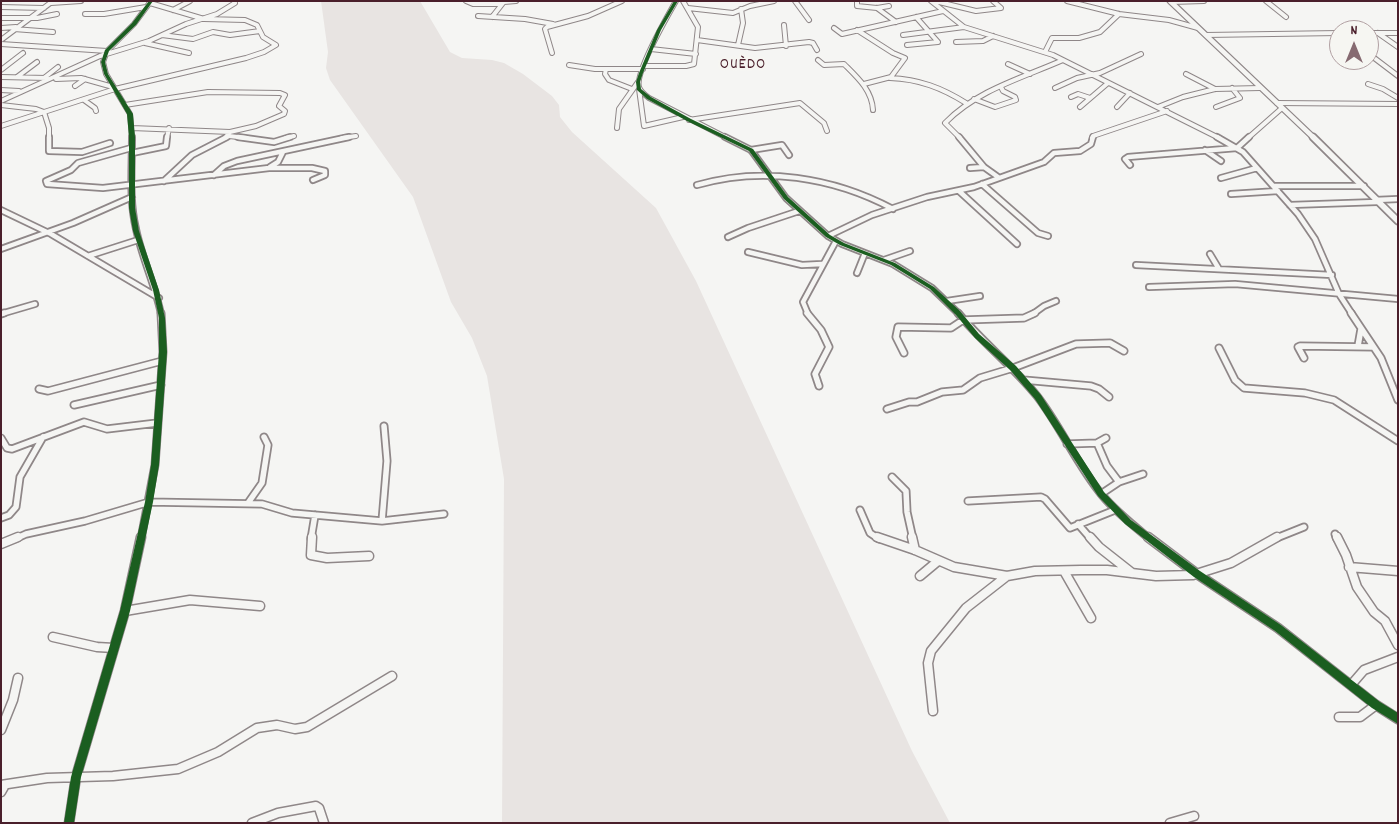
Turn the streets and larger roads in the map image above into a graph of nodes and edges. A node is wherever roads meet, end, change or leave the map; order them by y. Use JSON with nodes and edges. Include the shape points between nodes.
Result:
{"nodes":[{"id":1,"x":81,"y":1,"type":"edge"},
{"id":2,"x":190,"y":1,"type":"edge"},
{"id":3,"x":234,"y":1,"type":"edge"},
{"id":4,"x":466,"y":1,"type":"edge"},
{"id":5,"x":516,"y":1,"type":"edge"},
{"id":6,"x":622,"y":1,"type":"edge"},
{"id":7,"x":676,"y":1,"type":"edge"},
{"id":8,"x":683,"y":1,"type":"edge"},
{"id":9,"x":774,"y":1,"type":"edge"},
{"id":10,"x":795,"y":1,"type":"edge"},
{"id":11,"x":857,"y":1,"type":"edge"},
{"id":12,"x":933,"y":1,"type":"edge"},
{"id":13,"x":993,"y":1,"type":"edge"},
{"id":14,"x":1067,"y":1,"type":"edge"},
{"id":15,"x":1204,"y":1,"type":"edge"},
{"id":16,"x":1266,"y":1,"type":"edge"},
{"id":17,"x":52,"y":2,"type":"edge"},
{"id":18,"x":504,"y":2,"type":"edge"},
{"id":19,"x":1171,"y":2,"type":"edge"},
{"id":20,"x":149,"y":4,"type":"edge"},
{"id":21,"x":889,"y":6,"type":"dead end"},
{"id":22,"x":1,"y":7,"type":"edge"},
{"id":23,"x":44,"y":8,"type":"junction"},
{"id":24,"x":688,"y":8,"type":"junction"},
{"id":25,"x":877,"y":8,"type":"junction"},
{"id":26,"x":741,"y":9,"type":"junction"},
{"id":27,"x":173,"y":10,"type":"junction"},
{"id":28,"x":942,"y":11,"type":"junction"},
{"id":29,"x":58,"y":14,"type":"dead end"},
{"id":30,"x":85,"y":14,"type":"dead end"},
{"id":31,"x":1119,"y":14,"type":"junction"},
{"id":32,"x":478,"y":16,"type":"dead end"},
{"id":33,"x":492,"y":17,"type":"junction"},
{"id":34,"x":916,"y":17,"type":"junction"},
{"id":35,"x":1286,"y":17,"type":"dead end"},
{"id":36,"x":1,"y":18,"type":"edge"},
{"id":37,"x":30,"y":18,"type":"junction"},
{"id":38,"x":204,"y":18,"type":"junction"},
{"id":39,"x":809,"y":20,"type":"dead end"},
{"id":40,"x":896,"y":22,"type":"junction"},
{"id":41,"x":553,"y":24,"type":"junction"},
{"id":42,"x":784,"y":25,"type":"dead end"},
{"id":43,"x":964,"y":26,"type":"junction"},
{"id":44,"x":1,"y":28,"type":"edge"},
{"id":45,"x":15,"y":28,"type":"junction"},
{"id":46,"x":834,"y":28,"type":"dead end"},
{"id":47,"x":1198,"y":28,"type":"junction"},
{"id":48,"x":858,"y":30,"type":"junction"},
{"id":49,"x":260,"y":31,"type":"junction"},
{"id":50,"x":53,"y":32,"type":"dead end"},
{"id":51,"x":931,"y":32,"type":"junction"},
{"id":52,"x":1379,"y":33,"type":"edge"},
{"id":53,"x":1398,"y":33,"type":"edge"},
{"id":54,"x":1329,"y":34,"type":"edge"},
{"id":55,"x":1379,"y":34,"type":"edge"},
{"id":56,"x":162,"y":35,"type":"junction"},
{"id":57,"x":903,"y":35,"type":"dead end"},
{"id":58,"x":1206,"y":35,"type":"junction"},
{"id":59,"x":993,"y":36,"type":"junction"},
{"id":60,"x":193,"y":39,"type":"junction"},
{"id":61,"x":697,"y":40,"type":"junction"},
{"id":62,"x":1,"y":42,"type":"edge"},
{"id":63,"x":956,"y":42,"type":"dead end"},
{"id":64,"x":144,"y":43,"type":"junction"},
{"id":65,"x":202,"y":43,"type":"dead end"},
{"id":66,"x":738,"y":45,"type":"junction"},
{"id":67,"x":907,"y":45,"type":"dead end"},
{"id":68,"x":786,"y":46,"type":"junction"},
{"id":69,"x":1398,"y":47,"type":"edge"},
{"id":70,"x":651,"y":50,"type":"junction"},
{"id":71,"x":817,"y":50,"type":"dead end"},
{"id":72,"x":23,"y":52,"type":"dead end"},
{"id":73,"x":106,"y":52,"type":"junction"},
{"id":74,"x":1045,"y":52,"type":"junction"},
{"id":75,"x":190,"y":53,"type":"dead end"},
{"id":76,"x":552,"y":53,"type":"dead end"},
{"id":77,"x":696,"y":54,"type":"junction"},
{"id":78,"x":1140,"y":54,"type":"dead end"},
{"id":79,"x":818,"y":60,"type":"dead end"},
{"id":80,"x":1063,"y":60,"type":"junction"},
{"id":81,"x":37,"y":62,"type":"dead end"},
{"id":82,"x":1379,"y":62,"type":"edge"},
{"id":83,"x":1008,"y":64,"type":"dead end"},
{"id":84,"x":569,"y":65,"type":"dead end"},
{"id":85,"x":58,"y":67,"type":"dead end"},
{"id":86,"x":644,"y":68,"type":"junction"},
{"id":87,"x":606,"y":69,"type":"junction"},
{"id":88,"x":1,"y":70,"type":"edge"},
{"id":89,"x":1030,"y":74,"type":"junction"},
{"id":90,"x":1186,"y":74,"type":"dead end"},
{"id":91,"x":1093,"y":75,"type":"junction"},
{"id":92,"x":1,"y":76,"type":"edge"},
{"id":93,"x":1398,"y":76,"type":"edge"},
{"id":94,"x":17,"y":77,"type":"junction"},
{"id":95,"x":44,"y":78,"type":"junction"},
{"id":96,"x":889,"y":78,"type":"junction"},
{"id":97,"x":52,"y":79,"type":"junction"},
{"id":98,"x":85,"y":79,"type":"junction"},
{"id":99,"x":638,"y":82,"type":"junction"},
{"id":100,"x":1108,"y":83,"type":"junction"},
{"id":101,"x":864,"y":84,"type":"junction"},
{"id":102,"x":1368,"y":84,"type":"dead end"},
{"id":103,"x":75,"y":86,"type":"dead end"},
{"id":104,"x":1001,"y":87,"type":"junction"},
{"id":105,"x":114,"y":88,"type":"junction"},
{"id":106,"x":1055,"y":88,"type":"dead end"},
{"id":107,"x":1215,"y":88,"type":"junction"},
{"id":108,"x":1232,"y":88,"type":"junction"},
{"id":109,"x":1260,"y":88,"type":"junction"},
{"id":110,"x":632,"y":89,"type":"junction"},
{"id":111,"x":640,"y":89,"type":"junction"},
{"id":112,"x":1,"y":90,"type":"edge"},
{"id":113,"x":21,"y":92,"type":"junction"},
{"id":114,"x":1130,"y":93,"type":"junction"},
{"id":115,"x":1071,"y":97,"type":"dead end"},
{"id":116,"x":1090,"y":98,"type":"junction"},
{"id":117,"x":1398,"y":98,"type":"edge"},
{"id":118,"x":974,"y":99,"type":"junction"},
{"id":119,"x":84,"y":100,"type":"junction"},
{"id":120,"x":1,"y":101,"type":"edge"},
{"id":121,"x":966,"y":103,"type":"junction"},
{"id":122,"x":1277,"y":103,"type":"junction"},
{"id":123,"x":125,"y":104,"type":"junction"},
{"id":124,"x":1398,"y":104,"type":"edge"},
{"id":125,"x":1,"y":105,"type":"edge"},
{"id":126,"x":1080,"y":107,"type":"dead end"},
{"id":127,"x":1117,"y":107,"type":"dead end"},
{"id":128,"x":1158,"y":107,"type":"junction"},
{"id":129,"x":1216,"y":107,"type":"dead end"},
{"id":130,"x":1282,"y":108,"type":"junction"},
{"id":131,"x":873,"y":110,"type":"dead end"},
{"id":132,"x":96,"y":111,"type":"dead end"},
{"id":133,"x":1167,"y":111,"type":"junction"},
{"id":134,"x":44,"y":112,"type":"junction"},
{"id":135,"x":686,"y":119,"type":"junction"},
{"id":136,"x":1,"y":126,"type":"edge"},
{"id":137,"x":132,"y":128,"type":"junction"},
{"id":138,"x":169,"y":128,"type":"junction"},
{"id":139,"x":617,"y":128,"type":"dead end"},
{"id":140,"x":826,"y":131,"type":"dead end"},
{"id":141,"x":229,"y":134,"type":"junction"},
{"id":142,"x":294,"y":136,"type":"dead end"},
{"id":143,"x":356,"y":136,"type":"dead end"},
{"id":144,"x":110,"y":143,"type":"dead end"},
{"id":145,"x":1237,"y":148,"type":"junction"},
{"id":146,"x":131,"y":150,"type":"junction"},
{"id":147,"x":751,"y":150,"type":"junction"},
{"id":148,"x":1205,"y":150,"type":"junction"},
{"id":149,"x":283,"y":152,"type":"junction"},
{"id":150,"x":790,"y":155,"type":"dead end"},
{"id":151,"x":1221,"y":161,"type":"dead end"},
{"id":152,"x":278,"y":162,"type":"junction"},
{"id":153,"x":1130,"y":166,"type":"dead end"},
{"id":154,"x":282,"y":167,"type":"junction"},
{"id":155,"x":984,"y":167,"type":"junction"},
{"id":156,"x":269,"y":168,"type":"junction"},
{"id":157,"x":970,"y":168,"type":"dead end"},
{"id":158,"x":1257,"y":168,"type":"junction"},
{"id":159,"x":214,"y":175,"type":"junction"},
{"id":160,"x":769,"y":176,"type":"junction"},
{"id":161,"x":998,"y":177,"type":"junction"},
{"id":162,"x":1221,"y":178,"type":"dead end"},
{"id":163,"x":313,"y":180,"type":"dead end"},
{"id":164,"x":164,"y":181,"type":"junction"},
{"id":165,"x":982,"y":184,"type":"junction"},
{"id":166,"x":697,"y":185,"type":"dead end"},
{"id":167,"x":131,"y":186,"type":"junction"},
{"id":168,"x":1364,"y":186,"type":"junction"},
{"id":169,"x":1276,"y":188,"type":"junction"},
{"id":170,"x":958,"y":191,"type":"junction"},
{"id":171,"x":1231,"y":194,"type":"dead end"},
{"id":172,"x":132,"y":198,"type":"junction"},
{"id":173,"x":1398,"y":199,"type":"edge"},
{"id":174,"x":1376,"y":201,"type":"junction"},
{"id":175,"x":1290,"y":205,"type":"junction"},
{"id":176,"x":892,"y":209,"type":"junction"},
{"id":177,"x":1,"y":210,"type":"edge"},
{"id":178,"x":799,"y":210,"type":"junction"},
{"id":179,"x":1398,"y":222,"type":"edge"},
{"id":180,"x":44,"y":232,"type":"junction"},
{"id":181,"x":828,"y":236,"type":"junction"},
{"id":182,"x":1048,"y":236,"type":"dead end"},
{"id":183,"x":728,"y":237,"type":"dead end"},
{"id":184,"x":138,"y":240,"type":"junction"},
{"id":185,"x":836,"y":241,"type":"junction"},
{"id":186,"x":1017,"y":244,"type":"dead end"},
{"id":187,"x":1,"y":248,"type":"edge"},
{"id":188,"x":910,"y":251,"type":"dead end"},
{"id":189,"x":748,"y":252,"type":"dead end"},
{"id":190,"x":865,"y":253,"type":"junction"},
{"id":191,"x":1210,"y":254,"type":"dead end"},
{"id":192,"x":88,"y":256,"type":"junction"},
{"id":193,"x":884,"y":260,"type":"junction"},
{"id":194,"x":822,"y":264,"type":"junction"},
{"id":195,"x":1136,"y":265,"type":"dead end"},
{"id":196,"x":1219,"y":269,"type":"junction"},
{"id":197,"x":857,"y":273,"type":"dead end"},
{"id":198,"x":1332,"y":275,"type":"junction"},
{"id":199,"x":1148,"y":287,"type":"dead end"},
{"id":200,"x":1339,"y":294,"type":"junction"},
{"id":201,"x":980,"y":296,"type":"dead end"},
{"id":202,"x":158,"y":298,"type":"junction"},
{"id":203,"x":1398,"y":300,"type":"edge"},
{"id":204,"x":947,"y":301,"type":"junction"},
{"id":205,"x":1056,"y":301,"type":"dead end"},
{"id":206,"x":35,"y":304,"type":"dead end"},
{"id":207,"x":1,"y":314,"type":"edge"},
{"id":208,"x":963,"y":320,"type":"junction"},
{"id":209,"x":1361,"y":329,"type":"junction"},
{"id":210,"x":1358,"y":346,"type":"junction"},
{"id":211,"x":1374,"y":346,"type":"junction"},
{"id":212,"x":1219,"y":348,"type":"dead end"},
{"id":213,"x":1124,"y":352,"type":"dead end"},
{"id":214,"x":904,"y":353,"type":"dead end"},
{"id":215,"x":1304,"y":358,"type":"dead end"},
{"id":216,"x":162,"y":361,"type":"junction"},
{"id":217,"x":1013,"y":368,"type":"junction"},
{"id":218,"x":1024,"y":380,"type":"junction"},
{"id":219,"x":160,"y":385,"type":"junction"},
{"id":220,"x":819,"y":386,"type":"dead end"},
{"id":221,"x":39,"y":389,"type":"dead end"},
{"id":222,"x":1109,"y":397,"type":"dead end"},
{"id":223,"x":1398,"y":400,"type":"edge"},
{"id":224,"x":74,"y":405,"type":"dead end"},
{"id":225,"x":887,"y":409,"type":"dead end"},
{"id":226,"x":157,"y":423,"type":"junction"},
{"id":227,"x":384,"y":426,"type":"dead end"},
{"id":228,"x":43,"y":437,"type":"junction"},
{"id":229,"x":264,"y":437,"type":"dead end"},
{"id":230,"x":1,"y":438,"type":"edge"},
{"id":231,"x":1106,"y":438,"type":"dead end"},
{"id":232,"x":1398,"y":441,"type":"edge"},
{"id":233,"x":1097,"y":443,"type":"junction"},
{"id":234,"x":1067,"y":444,"type":"junction"},
{"id":235,"x":1143,"y":474,"type":"dead end"},
{"id":236,"x":892,"y":477,"type":"dead end"},
{"id":237,"x":1119,"y":482,"type":"junction"},
{"id":238,"x":1101,"y":494,"type":"junction"},
{"id":239,"x":968,"y":501,"type":"dead end"},
{"id":240,"x":150,"y":502,"type":"junction"},
{"id":241,"x":248,"y":504,"type":"junction"},
{"id":242,"x":860,"y":510,"type":"dead end"},
{"id":243,"x":1115,"y":510,"type":"junction"},
{"id":244,"x":444,"y":514,"type":"dead end"},
{"id":245,"x":315,"y":515,"type":"junction"},
{"id":246,"x":1,"y":518,"type":"edge"},
{"id":247,"x":382,"y":521,"type":"junction"},
{"id":248,"x":1078,"y":524,"type":"junction"},
{"id":249,"x":1304,"y":528,"type":"dead end"},
{"id":250,"x":1335,"y":534,"type":"dead end"},
{"id":251,"x":1,"y":544,"type":"edge"},
{"id":252,"x":915,"y":550,"type":"junction"},
{"id":253,"x":369,"y":556,"type":"dead end"},
{"id":254,"x":938,"y":561,"type":"junction"},
{"id":255,"x":1349,"y":567,"type":"junction"},
{"id":256,"x":1064,"y":570,"type":"junction"},
{"id":257,"x":1398,"y":571,"type":"edge"},
{"id":258,"x":1134,"y":574,"type":"junction"},
{"id":259,"x":1197,"y":574,"type":"junction"},
{"id":260,"x":920,"y":576,"type":"dead end"},
{"id":261,"x":1007,"y":576,"type":"junction"},
{"id":262,"x":260,"y":606,"type":"dead end"},
{"id":263,"x":124,"y":611,"type":"junction"},
{"id":264,"x":1091,"y":618,"type":"dead end"},
{"id":265,"x":53,"y":637,"type":"dead end"},
{"id":266,"x":1398,"y":645,"type":"edge"},
{"id":267,"x":114,"y":648,"type":"junction"},
{"id":268,"x":1398,"y":658,"type":"edge"},
{"id":269,"x":392,"y":676,"type":"dead end"},
{"id":270,"x":18,"y":678,"type":"dead end"},
{"id":271,"x":1351,"y":685,"type":"junction"},
{"id":272,"x":1376,"y":705,"type":"junction"},
{"id":273,"x":933,"y":711,"type":"dead end"},
{"id":274,"x":1339,"y":717,"type":"dead end"},
{"id":275,"x":1398,"y":719,"type":"edge"},
{"id":276,"x":1,"y":730,"type":"edge"},
{"id":277,"x":76,"y":777,"type":"junction"},
{"id":278,"x":2,"y":787,"type":"edge"},
{"id":279,"x":1194,"y":816,"type":"dead end"},
{"id":280,"x":69,"y":823,"type":"edge"},
{"id":281,"x":252,"y":823,"type":"edge"},
{"id":282,"x":324,"y":823,"type":"edge"},
{"id":283,"x":1170,"y":823,"type":"edge"}],
"edges":[{"from":1,"to":17,"type":"street"},
{"from":2,"to":27,"type":"street"},
{"from":3,"to":38,"type":"street","via":[[217,14]]},
{"from":4,"to":18,"type":"street","via":[[473,4]]},
{"from":5,"to":18,"type":"street"},
{"from":6,"to":41,"type":"street","via":[[593,15]]},
{"from":7,"to":70,"type":"street"},
{"from":8,"to":24,"type":"street"},
{"from":9,"to":26,"type":"street"},
{"from":10,"to":39,"type":"street"},
{"from":11,"to":25,"type":"street","via":[[859,7]]},
{"from":12,"to":13,"type":"street","via":[[956,8],[1001,8]]},
{"from":12,"to":28,"type":"street"},
{"from":14,"to":31,"type":"street"},
{"from":15,"to":19,"type":"street"},
{"from":16,"to":35,"type":"street"},
{"from":17,"to":23,"type":"street"},
{"from":18,"to":33,"type":"street"},
{"from":19,"to":47,"type":"street"},
{"from":20,"to":27,"type":"street"},
{"from":20,"to":30,"type":"street","via":[[104,14]]},
{"from":20,"to":73,"type":"street"},
{"from":21,"to":25,"type":"street"},
{"from":22,"to":23,"type":"street"},
{"from":23,"to":37,"type":"street"},
{"from":24,"to":26,"type":"street","via":[[733,13]]},
{"from":24,"to":61,"type":"street","via":[[698,27]]},
{"from":25,"to":40,"type":"street"},
{"from":26,"to":66,"type":"street","via":[[743,23]]},
{"from":27,"to":38,"type":"street"},
{"from":28,"to":34,"type":"street"},
{"from":28,"to":43,"type":"street"},
{"from":29,"to":37,"type":"street"},
{"from":31,"to":47,"type":"street","via":[[1168,20]]},
{"from":31,"to":74,"type":"street","via":[[1100,32],[1077,38],[1052,38]]},
{"from":32,"to":33,"type":"street"},
{"from":33,"to":41,"type":"street"},
{"from":34,"to":40,"type":"street"},
{"from":34,"to":51,"type":"street"},
{"from":36,"to":37,"type":"street"},
{"from":37,"to":45,"type":"street"},
{"from":38,"to":49,"type":"street","via":[[245,20],[257,25]]},
{"from":38,"to":56,"type":"street"},
{"from":40,"to":48,"type":"street"},
{"from":41,"to":76,"type":"street","via":[[545,30]]},
{"from":42,"to":68,"type":"street"},
{"from":43,"to":51,"type":"street"},
{"from":43,"to":59,"type":"street"},
{"from":44,"to":45,"type":"street"},
{"from":45,"to":50,"type":"street"},
{"from":45,"to":62,"type":"street"},
{"from":46,"to":48,"type":"street","via":[[840,34]]},
{"from":47,"to":58,"type":"street"},
{"from":48,"to":96,"type":"street","via":[[893,53],[904,56]]},
{"from":49,"to":60,"type":"street","via":[[230,35],[212,32]]},
{"from":49,"to":105,"type":"street","via":[[263,37],[275,43],[274,48],[189,73]]},
{"from":51,"to":57,"type":"street"},
{"from":51,"to":67,"type":"street","via":[[937,43]]},
{"from":52,"to":53,"type":"street"},
{"from":54,"to":58,"type":"street"},
{"from":55,"to":69,"type":"street"},
{"from":56,"to":60,"type":"street"},
{"from":56,"to":64,"type":"street"},
{"from":58,"to":109,"type":"street"},
{"from":59,"to":63,"type":"street","via":[[983,41]]},
{"from":59,"to":74,"type":"street"},
{"from":60,"to":65,"type":"street"},
{"from":61,"to":66,"type":"street"},
{"from":61,"to":77,"type":"street"},
{"from":62,"to":73,"type":"street"},
{"from":64,"to":73,"type":"street"},
{"from":64,"to":75,"type":"street"},
{"from":66,"to":68,"type":"street","via":[[755,48]]},
{"from":68,"to":71,"type":"street","via":[[812,42]]},
{"from":70,"to":77,"type":"street"},
{"from":70,"to":86,"type":"street"},
{"from":72,"to":88,"type":"street"},
{"from":73,"to":97,"type":"street"},
{"from":73,"to":105,"type":"street","via":[[103,62]]},
{"from":74,"to":80,"type":"street"},
{"from":77,"to":86,"type":"street","via":[[694,64],[689,66]]},
{"from":78,"to":91,"type":"street"},
{"from":79,"to":101,"type":"street","via":[[824,65],[844,64]]},
{"from":80,"to":89,"type":"street"},
{"from":80,"to":91,"type":"street"},
{"from":81,"to":94,"type":"street"},
{"from":82,"to":93,"type":"street"},
{"from":83,"to":89,"type":"street"},
{"from":84,"to":87,"type":"street"},
{"from":85,"to":95,"type":"street"},
{"from":86,"to":87,"type":"street"},
{"from":86,"to":99,"type":"street"},
{"from":87,"to":110,"type":"street","via":[[609,80]]},
{"from":89,"to":104,"type":"street"},
{"from":90,"to":107,"type":"street"},
{"from":91,"to":100,"type":"street"},
{"from":91,"to":106,"type":"street"},
{"from":92,"to":94,"type":"street"},
{"from":94,"to":95,"type":"street"},
{"from":95,"to":97,"type":"street"},
{"from":96,"to":101,"type":"street"},
{"from":96,"to":121,"type":"street","via":[[925,81]]},
{"from":97,"to":98,"type":"street"},
{"from":97,"to":113,"type":"street"},
{"from":98,"to":103,"type":"street"},
{"from":98,"to":105,"type":"street"},
{"from":99,"to":110,"type":"street"},
{"from":99,"to":111,"type":"street"},
{"from":100,"to":114,"type":"street"},
{"from":100,"to":116,"type":"street"},
{"from":101,"to":131,"type":"street","via":[[874,104]]},
{"from":102,"to":117,"type":"street"},
{"from":104,"to":118,"type":"street"},
{"from":104,"to":118,"type":"street","via":[[1016,100],[998,109]]},
{"from":105,"to":119,"type":"street"},
{"from":105,"to":123,"type":"street"},
{"from":107,"to":108,"type":"street"},
{"from":107,"to":128,"type":"street"},
{"from":108,"to":109,"type":"street"},
{"from":108,"to":129,"type":"street","via":[[1240,98]]},
{"from":109,"to":122,"type":"street"},
{"from":110,"to":139,"type":"street","via":[[616,113]]},
{"from":111,"to":135,"type":"street","via":[[649,98]]},
{"from":111,"to":135,"type":"street","via":[[644,126]]},
{"from":112,"to":113,"type":"street"},
{"from":113,"to":120,"type":"street"},
{"from":114,"to":127,"type":"street"},
{"from":114,"to":128,"type":"street"},
{"from":115,"to":116,"type":"street","via":[[1078,94]]},
{"from":116,"to":126,"type":"street"},
{"from":118,"to":121,"type":"street"},
{"from":119,"to":132,"type":"street"},
{"from":119,"to":134,"type":"street"},
{"from":121,"to":155,"type":"street","via":[[945,123]]},
{"from":122,"to":124,"type":"street"},
{"from":122,"to":130,"type":"street"},
{"from":123,"to":137,"type":"street"},
{"from":123,"to":141,"type":"street","via":[[208,92],[285,95],[279,106],[284,114]]},
{"from":125,"to":134,"type":"street"},
{"from":128,"to":133,"type":"street"},
{"from":130,"to":145,"type":"street"},
{"from":130,"to":168,"type":"street"},
{"from":133,"to":145,"type":"street"},
{"from":133,"to":161,"type":"street","via":[[1093,136],[1091,144],[1080,150],[1054,153],[1044,162]]},
{"from":134,"to":136,"type":"street"},
{"from":134,"to":144,"type":"street","via":[[49,128],[49,151],[82,152]]},
{"from":135,"to":140,"type":"street","via":[[800,103],[824,123]]},
{"from":135,"to":147,"type":"street"},
{"from":137,"to":138,"type":"street"},
{"from":137,"to":146,"type":"street"},
{"from":138,"to":141,"type":"street"},
{"from":138,"to":146,"type":"street","via":[[166,146]]},
{"from":141,"to":142,"type":"street","via":[[272,142]]},
{"from":141,"to":164,"type":"street","via":[[192,155]]},
{"from":143,"to":149,"type":"street"},
{"from":145,"to":148,"type":"street"},
{"from":145,"to":158,"type":"street"},
{"from":146,"to":167,"type":"street"},
{"from":146,"to":167,"type":"street","via":[[78,163],[46,181],[47,184],[84,188]]},
{"from":147,"to":150,"type":"street","via":[[782,146]]},
{"from":147,"to":160,"type":"street"},
{"from":148,"to":151,"type":"street"},
{"from":148,"to":153,"type":"street","via":[[1128,157],[1125,159]]},
{"from":149,"to":152,"type":"street"},
{"from":149,"to":159,"type":"street","via":[[228,164]]},
{"from":152,"to":154,"type":"street"},
{"from":152,"to":156,"type":"street"},
{"from":154,"to":156,"type":"street"},
{"from":154,"to":163,"type":"street","via":[[325,171],[325,175]]},
{"from":155,"to":157,"type":"street"},
{"from":155,"to":161,"type":"street"},
{"from":156,"to":159,"type":"street"},
{"from":158,"to":162,"type":"street"},
{"from":158,"to":169,"type":"street"},
{"from":159,"to":164,"type":"street"},
{"from":160,"to":166,"type":"street","via":[[730,176]]},
{"from":160,"to":176,"type":"street","via":[[832,184],[871,197]]},
{"from":160,"to":178,"type":"street"},
{"from":161,"to":165,"type":"street"},
{"from":164,"to":167,"type":"street"},
{"from":165,"to":170,"type":"street"},
{"from":165,"to":182,"type":"street","via":[[1038,233]]},
{"from":167,"to":172,"type":"street"},
{"from":168,"to":169,"type":"street"},
{"from":168,"to":174,"type":"street"},
{"from":169,"to":171,"type":"street"},
{"from":169,"to":175,"type":"street"},
{"from":170,"to":176,"type":"street"},
{"from":170,"to":186,"type":"street"},
{"from":172,"to":180,"type":"street"},
{"from":172,"to":184,"type":"street"},
{"from":173,"to":174,"type":"street"},
{"from":174,"to":175,"type":"street"},
{"from":174,"to":179,"type":"street"},
{"from":175,"to":198,"type":"street","via":[[1315,239]]},
{"from":176,"to":181,"type":"street"},
{"from":177,"to":180,"type":"street"},
{"from":178,"to":181,"type":"street"},
{"from":178,"to":183,"type":"street"},
{"from":180,"to":187,"type":"street"},
{"from":180,"to":192,"type":"street"},
{"from":181,"to":185,"type":"street"},
{"from":184,"to":192,"type":"street"},
{"from":184,"to":202,"type":"street"},
{"from":185,"to":190,"type":"street"},
{"from":185,"to":194,"type":"street"},
{"from":188,"to":193,"type":"street"},
{"from":189,"to":194,"type":"street","via":[[802,265]]},
{"from":190,"to":193,"type":"street"},
{"from":190,"to":197,"type":"street"},
{"from":191,"to":196,"type":"street"},
{"from":192,"to":202,"type":"street"},
{"from":193,"to":204,"type":"street","via":[[923,282]]},
{"from":194,"to":220,"type":"street","via":[[802,302],[805,312],[823,332],[829,346],[815,374]]},
{"from":195,"to":196,"type":"street"},
{"from":196,"to":198,"type":"street"},
{"from":198,"to":200,"type":"street"},
{"from":199,"to":200,"type":"street","via":[[1230,284]]},
{"from":200,"to":203,"type":"street"},
{"from":200,"to":209,"type":"street"},
{"from":201,"to":204,"type":"street"},
{"from":202,"to":216,"type":"street","via":[[162,318]]},
{"from":204,"to":208,"type":"street"},
{"from":205,"to":208,"type":"street","via":[[1024,318]]},
{"from":206,"to":207,"type":"street"},
{"from":208,"to":214,"type":"street","via":[[951,328],[898,328],[896,337]]},
{"from":208,"to":217,"type":"street"},
{"from":209,"to":210,"type":"street"},
{"from":209,"to":211,"type":"street"},
{"from":210,"to":211,"type":"street"},
{"from":210,"to":215,"type":"street","via":[[1300,346]]},
{"from":211,"to":223,"type":"street"},
{"from":212,"to":232,"type":"street","via":[[1235,380],[1244,388],[1305,393],[1334,400]]},
{"from":213,"to":217,"type":"street","via":[[1110,343],[1076,344]]},
{"from":216,"to":219,"type":"street"},
{"from":216,"to":221,"type":"street","via":[[48,391]]},
{"from":217,"to":218,"type":"street"},
{"from":217,"to":225,"type":"street","via":[[980,378],[963,390],[942,392]]},
{"from":218,"to":222,"type":"street","via":[[1091,386]]},
{"from":218,"to":234,"type":"street"},
{"from":219,"to":224,"type":"street"},
{"from":219,"to":226,"type":"street"},
{"from":226,"to":228,"type":"street","via":[[107,429],[84,422]]},
{"from":226,"to":240,"type":"street"},
{"from":227,"to":247,"type":"street","via":[[387,460]]},
{"from":228,"to":230,"type":"street","via":[[8,449]]},
{"from":228,"to":246,"type":"street","via":[[20,477],[16,507]]},
{"from":229,"to":241,"type":"street","via":[[268,445],[262,483]]},
{"from":231,"to":233,"type":"street"},
{"from":233,"to":234,"type":"street"},
{"from":233,"to":237,"type":"street","via":[[1107,466]]},
{"from":234,"to":238,"type":"street"},
{"from":235,"to":237,"type":"street"},
{"from":236,"to":252,"type":"street","via":[[906,491]]},
{"from":237,"to":238,"type":"street"},
{"from":238,"to":243,"type":"street"},
{"from":239,"to":248,"type":"street","via":[[1040,497],[1070,528]]},
{"from":240,"to":241,"type":"street"},
{"from":240,"to":251,"type":"street","via":[[26,534]]},
{"from":240,"to":263,"type":"street"},
{"from":241,"to":245,"type":"street"},
{"from":242,"to":252,"type":"street","via":[[867,529],[875,537]]},
{"from":243,"to":248,"type":"street"},
{"from":243,"to":259,"type":"street"},
{"from":244,"to":247,"type":"street"},
{"from":245,"to":247,"type":"street"},
{"from":245,"to":253,"type":"street","via":[[311,556]]},
{"from":248,"to":258,"type":"street","via":[[1100,547]]},
{"from":249,"to":259,"type":"street","via":[[1280,536],[1231,563]]},
{"from":250,"to":255,"type":"street"},
{"from":252,"to":254,"type":"street"},
{"from":254,"to":260,"type":"street"},
{"from":254,"to":261,"type":"street"},
{"from":255,"to":257,"type":"street"},
{"from":255,"to":266,"type":"street","via":[[1357,587],[1374,612],[1385,621]]},
{"from":256,"to":258,"type":"street"},
{"from":256,"to":261,"type":"street"},
{"from":256,"to":264,"type":"street"},
{"from":258,"to":259,"type":"street"},
{"from":259,"to":271,"type":"street","via":[[1278,628]]},
{"from":261,"to":273,"type":"street","via":[[966,608],[931,651],[928,663]]},
{"from":262,"to":263,"type":"street","via":[[190,600]]},
{"from":263,"to":267,"type":"street"},
{"from":265,"to":267,"type":"street"},
{"from":267,"to":277,"type":"street"},
{"from":268,"to":271,"type":"street","via":[[1362,672],[1354,677]]},
{"from":269,"to":277,"type":"street","via":[[307,727],[295,729],[277,725],[257,728],[218,752],[178,769]]},
{"from":270,"to":276,"type":"street"},
{"from":271,"to":272,"type":"street"},
{"from":272,"to":274,"type":"street","via":[[1360,717]]},
{"from":272,"to":275,"type":"street"},
{"from":277,"to":278,"type":"street","via":[[47,778]]},
{"from":277,"to":280,"type":"street"},
{"from":279,"to":283,"type":"street"},
{"from":281,"to":282,"type":"street","via":[[278,813],[316,806]]}]}
